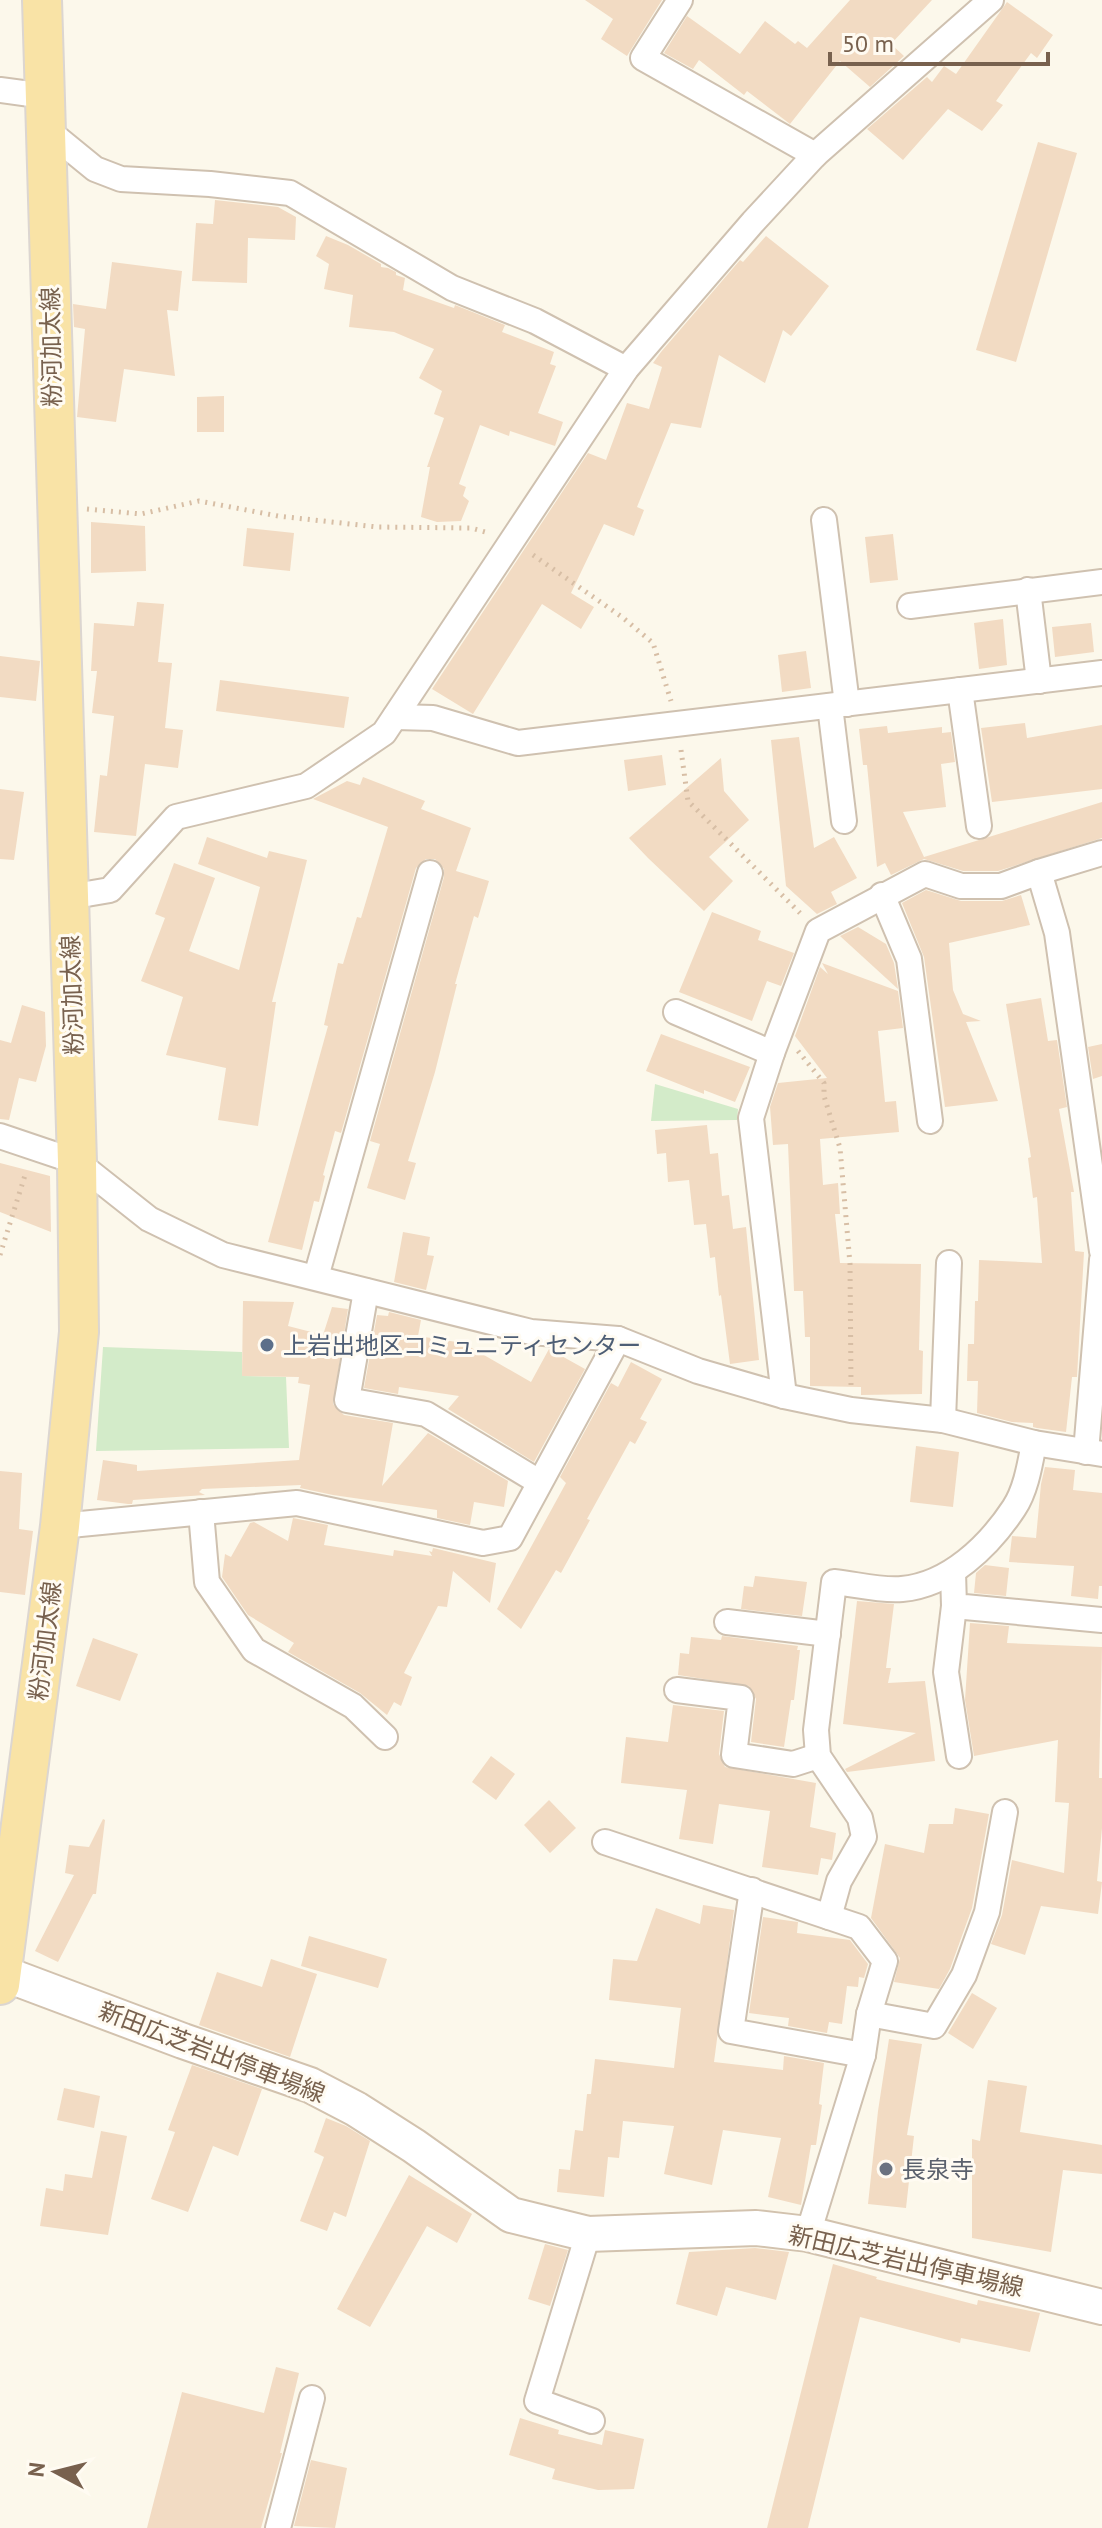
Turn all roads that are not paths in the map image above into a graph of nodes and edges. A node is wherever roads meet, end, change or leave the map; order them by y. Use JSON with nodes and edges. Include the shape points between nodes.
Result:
{"nodes":[{"id":1,"x":42,"y":0,"type":"edge"},
{"id":2,"x":680,"y":0,"type":"edge"},
{"id":3,"x":991,"y":0,"type":"edge"},
{"id":4,"x":0,"y":90,"type":"edge"},
{"id":5,"x":45,"y":113,"type":"junction"},
{"id":6,"x":815,"y":155,"type":"junction"},
{"id":7,"x":626,"y":369,"type":"junction"},
{"id":8,"x":824,"y":520,"type":"dead end"},
{"id":9,"x":1102,"y":582,"type":"edge"},
{"id":10,"x":1028,"y":590,"type":"junction"},
{"id":11,"x":910,"y":606,"type":"dead end"},
{"id":12,"x":1102,"y":673,"type":"edge"},
{"id":13,"x":1039,"y":681,"type":"junction"},
{"id":14,"x":960,"y":690,"type":"junction"},
{"id":15,"x":838,"y":705,"type":"junction"},
{"id":16,"x":395,"y":717,"type":"junction"},
{"id":17,"x":844,"y":821,"type":"dead end"},
{"id":18,"x":979,"y":826,"type":"dead end"},
{"id":19,"x":1102,"y":853,"type":"edge"},
{"id":20,"x":1039,"y":872,"type":"junction"},
{"id":21,"x":430,"y":873,"type":"dead end"},
{"id":22,"x":882,"y":895,"type":"junction"},
{"id":23,"x":69,"y":897,"type":"junction"},
{"id":24,"x":676,"y":1012,"type":"dead end"},
{"id":25,"x":776,"y":1041,"type":"junction"},
{"id":26,"x":930,"y":1121,"type":"dead end"},
{"id":27,"x":0,"y":1136,"type":"edge"},
{"id":28,"x":77,"y":1162,"type":"junction"},
{"id":29,"x":1102,"y":1251,"type":"edge"},
{"id":30,"x":1102,"y":1260,"type":"edge"},
{"id":31,"x":949,"y":1263,"type":"dead end"},
{"id":32,"x":316,"y":1277,"type":"junction"},
{"id":33,"x":366,"y":1291,"type":"junction"},
{"id":34,"x":618,"y":1339,"type":"junction"},
{"id":35,"x":784,"y":1396,"type":"junction"},
{"id":36,"x":943,"y":1420,"type":"junction"},
{"id":37,"x":1034,"y":1443,"type":"junction"},
{"id":38,"x":1094,"y":1453,"type":"edge"},
{"id":39,"x":539,"y":1482,"type":"junction"},
{"id":40,"x":201,"y":1512,"type":"junction"},
{"id":41,"x":60,"y":1526,"type":"junction"},
{"id":42,"x":953,"y":1572,"type":"junction"},
{"id":43,"x":954,"y":1606,"type":"junction"},
{"id":44,"x":1102,"y":1620,"type":"edge"},
{"id":45,"x":727,"y":1622,"type":"dead end"},
{"id":46,"x":828,"y":1634,"type":"junction"},
{"id":47,"x":677,"y":1690,"type":"dead end"},
{"id":48,"x":385,"y":1737,"type":"dead end"},
{"id":49,"x":818,"y":1756,"type":"junction"},
{"id":50,"x":959,"y":1756,"type":"dead end"},
{"id":51,"x":1005,"y":1812,"type":"dead end"},
{"id":52,"x":605,"y":1842,"type":"dead end"},
{"id":53,"x":752,"y":1890,"type":"junction"},
{"id":54,"x":829,"y":1917,"type":"junction"},
{"id":55,"x":1,"y":1977,"type":"edge"},
{"id":56,"x":869,"y":2014,"type":"junction"},
{"id":57,"x":863,"y":2055,"type":"junction"},
{"id":58,"x":588,"y":2234,"type":"junction"},
{"id":59,"x":808,"y":2234,"type":"junction"},
{"id":60,"x":1102,"y":2307,"type":"edge"},
{"id":61,"x":312,"y":2398,"type":"dead end"},
{"id":62,"x":592,"y":2421,"type":"dead end"},
{"id":63,"x":278,"y":2528,"type":"edge"}],
"edges":[{"from":1,"to":5,"type":"main road","name":"粉河加太線"},
{"from":2,"to":6,"type":"street","via":[[643,58]]},
{"from":3,"to":6,"type":"street"},
{"from":4,"to":5,"type":"street"},
{"from":5,"to":7,"type":"street","via":[[95,169],[121,179],[290,193],[452,288],[535,321]]},
{"from":5,"to":23,"type":"main road","name":"粉河加太線"},
{"from":6,"to":7,"type":"street"},
{"from":7,"to":16,"type":"street"},
{"from":8,"to":15,"type":"street"},
{"from":9,"to":10,"type":"street"},
{"from":10,"to":11,"type":"street"},
{"from":10,"to":13,"type":"street"},
{"from":12,"to":13,"type":"street"},
{"from":13,"to":14,"type":"street"},
{"from":14,"to":15,"type":"street"},
{"from":14,"to":18,"type":"street"},
{"from":15,"to":16,"type":"street","via":[[518,743],[433,718]]},
{"from":15,"to":17,"type":"street"},
{"from":16,"to":23,"type":"street","via":[[384,733],[306,786],[176,817],[110,890]]},
{"from":19,"to":20,"type":"street"},
{"from":20,"to":22,"type":"street","via":[[1001,886],[961,886],[925,874]]},
{"from":20,"to":29,"type":"street","via":[[1057,933]]},
{"from":21,"to":32,"type":"street"},
{"from":22,"to":25,"type":"street","via":[[818,931]]},
{"from":22,"to":26,"type":"street","via":[[909,959]]},
{"from":23,"to":28,"type":"main road","name":"粉河加太線"},
{"from":24,"to":25,"type":"street"},
{"from":25,"to":35,"type":"street","via":[[751,1118]]},
{"from":27,"to":28,"type":"street"},
{"from":28,"to":32,"type":"street","via":[[149,1219],[223,1255]]},
{"from":28,"to":41,"type":"main road","name":"粉河加太線","via":[[79,1332]]},
{"from":30,"to":38,"type":"street"},
{"from":31,"to":36,"type":"street"},
{"from":32,"to":33,"type":"street"},
{"from":33,"to":34,"type":"street","via":[[531,1332]]},
{"from":33,"to":39,"type":"street","via":[[347,1400],[426,1414]]},
{"from":34,"to":35,"type":"street","via":[[698,1371]]},
{"from":34,"to":39,"type":"street"},
{"from":35,"to":36,"type":"street"},
{"from":36,"to":37,"type":"street"},
{"from":37,"to":38,"type":"street"},
{"from":37,"to":42,"type":"street","via":[[1015,1506]]},
{"from":39,"to":40,"type":"street","via":[[510,1538],[483,1543],[297,1503]]},
{"from":40,"to":41,"type":"street"},
{"from":40,"to":48,"type":"street","via":[[207,1582],[254,1650],[353,1706]]},
{"from":41,"to":55,"type":"main road","name":"粉河加太線"},
{"from":42,"to":43,"type":"street"},
{"from":42,"to":46,"type":"street","via":[[900,1589],[834,1582]]},
{"from":43,"to":44,"type":"street"},
{"from":43,"to":50,"type":"street","via":[[946,1672]]},
{"from":45,"to":46,"type":"street"},
{"from":46,"to":49,"type":"street","via":[[816,1730]]},
{"from":47,"to":49,"type":"street","via":[[741,1698],[734,1755],[793,1764]]},
{"from":49,"to":54,"type":"street","via":[[860,1818],[864,1837],[839,1881]]},
{"from":51,"to":56,"type":"street","via":[[987,1912],[964,1975],[934,2026]]},
{"from":52,"to":53,"type":"street"},
{"from":53,"to":54,"type":"street"},
{"from":53,"to":57,"type":"street","via":[[731,2031]]},
{"from":54,"to":56,"type":"street","via":[[859,1927],[885,1961]]},
{"from":55,"to":58,"type":"main road","name":"新田広芝岩出停車場線","via":[[310,2085],[414,2146],[511,2215]]},
{"from":56,"to":57,"type":"street"},
{"from":57,"to":59,"type":"street"},
{"from":58,"to":59,"type":"main road","name":"新田広芝岩出停車場線","via":[[756,2228]]},
{"from":58,"to":62,"type":"street","via":[[537,2401]]},
{"from":59,"to":60,"type":"main road","name":"新田広芝岩出停車場線"},
{"from":61,"to":63,"type":"street"}]}
